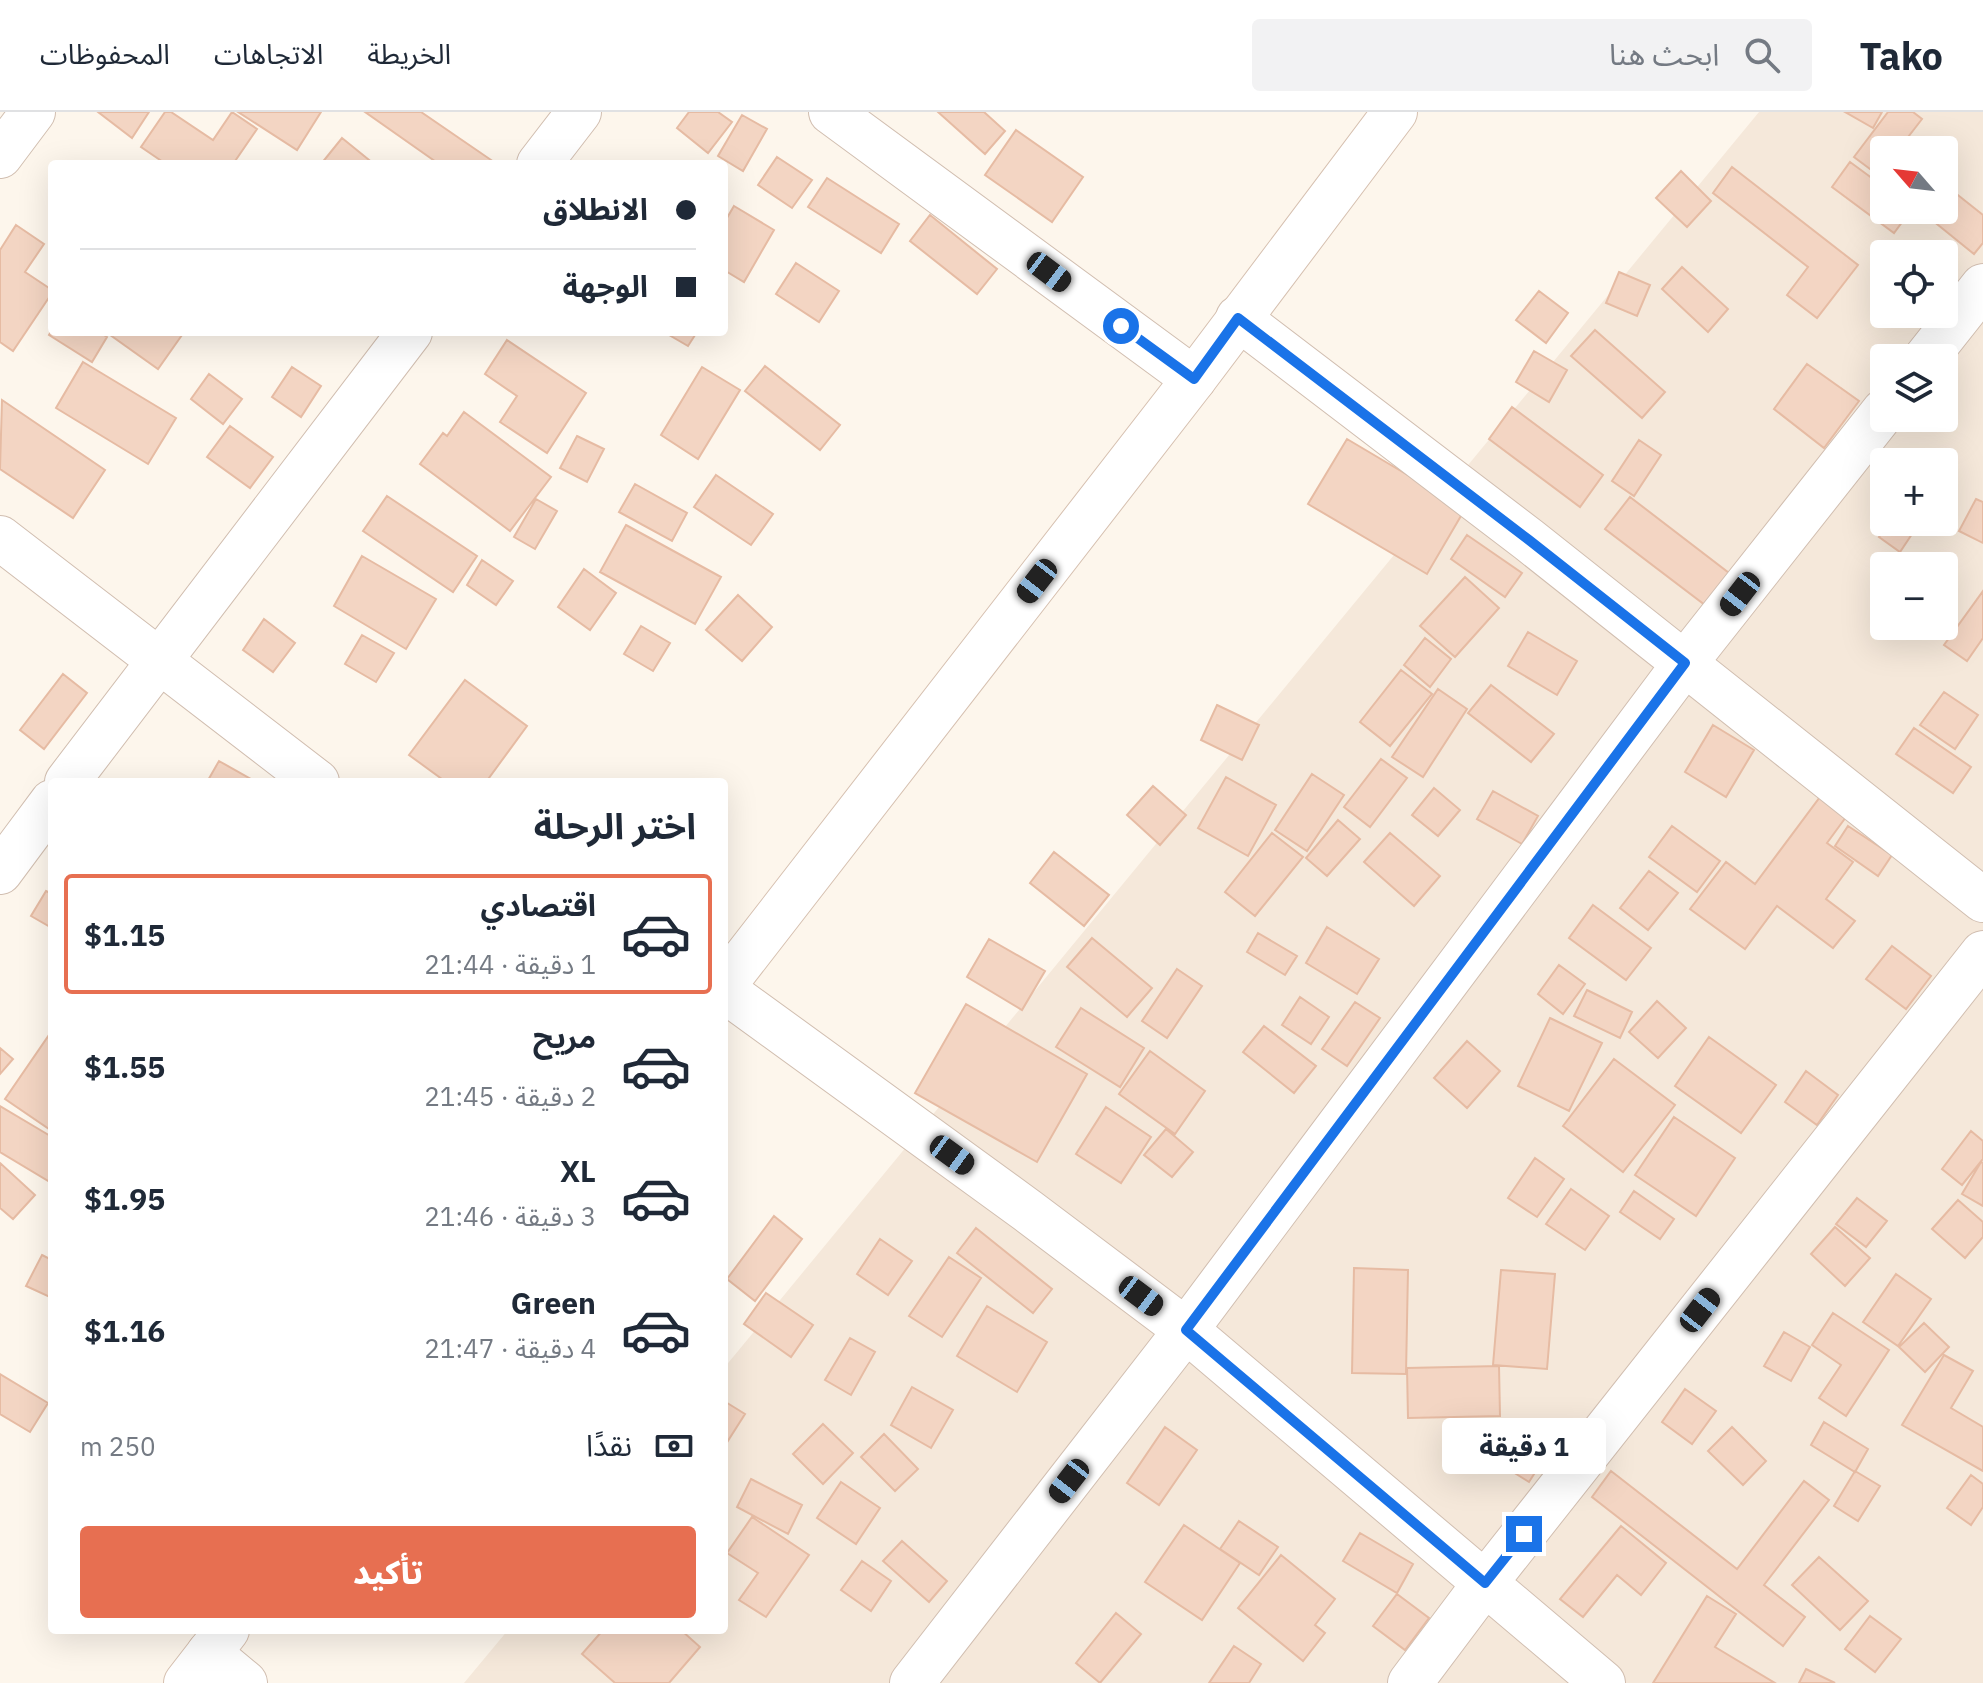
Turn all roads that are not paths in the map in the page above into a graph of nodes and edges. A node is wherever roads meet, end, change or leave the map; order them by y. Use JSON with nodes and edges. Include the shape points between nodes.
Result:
{"nodes":[{"id":1,"x":33,"y":112,"type":"edge"},
{"id":2,"x":579,"y":112,"type":"edge"},
{"id":3,"x":831,"y":112,"type":"edge"},
{"id":4,"x":1395,"y":112,"type":"edge"},
{"id":5,"x":0,"y":156,"type":"edge"},
{"id":6,"x":542,"y":160,"type":"edge"},
{"id":7,"x":1983,"y":286,"type":"edge"},
{"id":8,"x":1238,"y":318,"type":"junction"},
{"id":9,"x":407,"y":336,"type":"edge"},
{"id":10,"x":1937,"y":344,"type":"edge"},
{"id":11,"x":1194,"y":379,"type":"junction"},
{"id":12,"x":1870,"y":429,"type":"edge"},
{"id":13,"x":0,"y":538,"type":"edge"},
{"id":14,"x":159,"y":658,"type":"junction"},
{"id":15,"x":1685,"y":663,"type":"junction"},
{"id":16,"x":70,"y":778,"type":"edge"},
{"id":17,"x":312,"y":778,"type":"edge"},
{"id":18,"x":48,"y":807,"type":"edge"},
{"id":19,"x":0,"y":872,"type":"edge"},
{"id":20,"x":1983,"y":900,"type":"edge"},
{"id":21,"x":1983,"y":953,"type":"edge"},
{"id":22,"x":728,"y":983,"type":"edge"},
{"id":23,"x":728,"y":991,"type":"edge"},
{"id":24,"x":1186,"y":1330,"type":"junction"},
{"id":25,"x":1485,"y":1583,"type":"junction"},
{"id":26,"x":207,"y":1655,"type":"edge"},
{"id":27,"x":245,"y":1683,"type":"edge"},
{"id":28,"x":912,"y":1683,"type":"edge"},
{"id":29,"x":1410,"y":1683,"type":"edge"},
{"id":30,"x":1603,"y":1683,"type":"edge"}],
"edges":[{"from":1,"to":5,"type":"street"},
{"from":2,"to":6,"type":"street"},
{"from":3,"to":11,"type":"street"},
{"from":4,"to":8,"type":"street"},
{"from":7,"to":10,"type":"street"},
{"from":8,"to":11,"type":"street"},
{"from":8,"to":15,"type":"street"},
{"from":9,"to":14,"type":"street"},
{"from":11,"to":22,"type":"street"},
{"from":12,"to":15,"type":"street"},
{"from":13,"to":14,"type":"street"},
{"from":14,"to":16,"type":"street"},
{"from":14,"to":17,"type":"street"},
{"from":15,"to":20,"type":"street"},
{"from":15,"to":24,"type":"street"},
{"from":18,"to":19,"type":"street"},
{"from":21,"to":25,"type":"street"},
{"from":23,"to":24,"type":"street"},
{"from":24,"to":25,"type":"street"},
{"from":24,"to":28,"type":"street"},
{"from":25,"to":29,"type":"street"},
{"from":25,"to":30,"type":"street"},
{"from":26,"to":27,"type":"street"}]}
